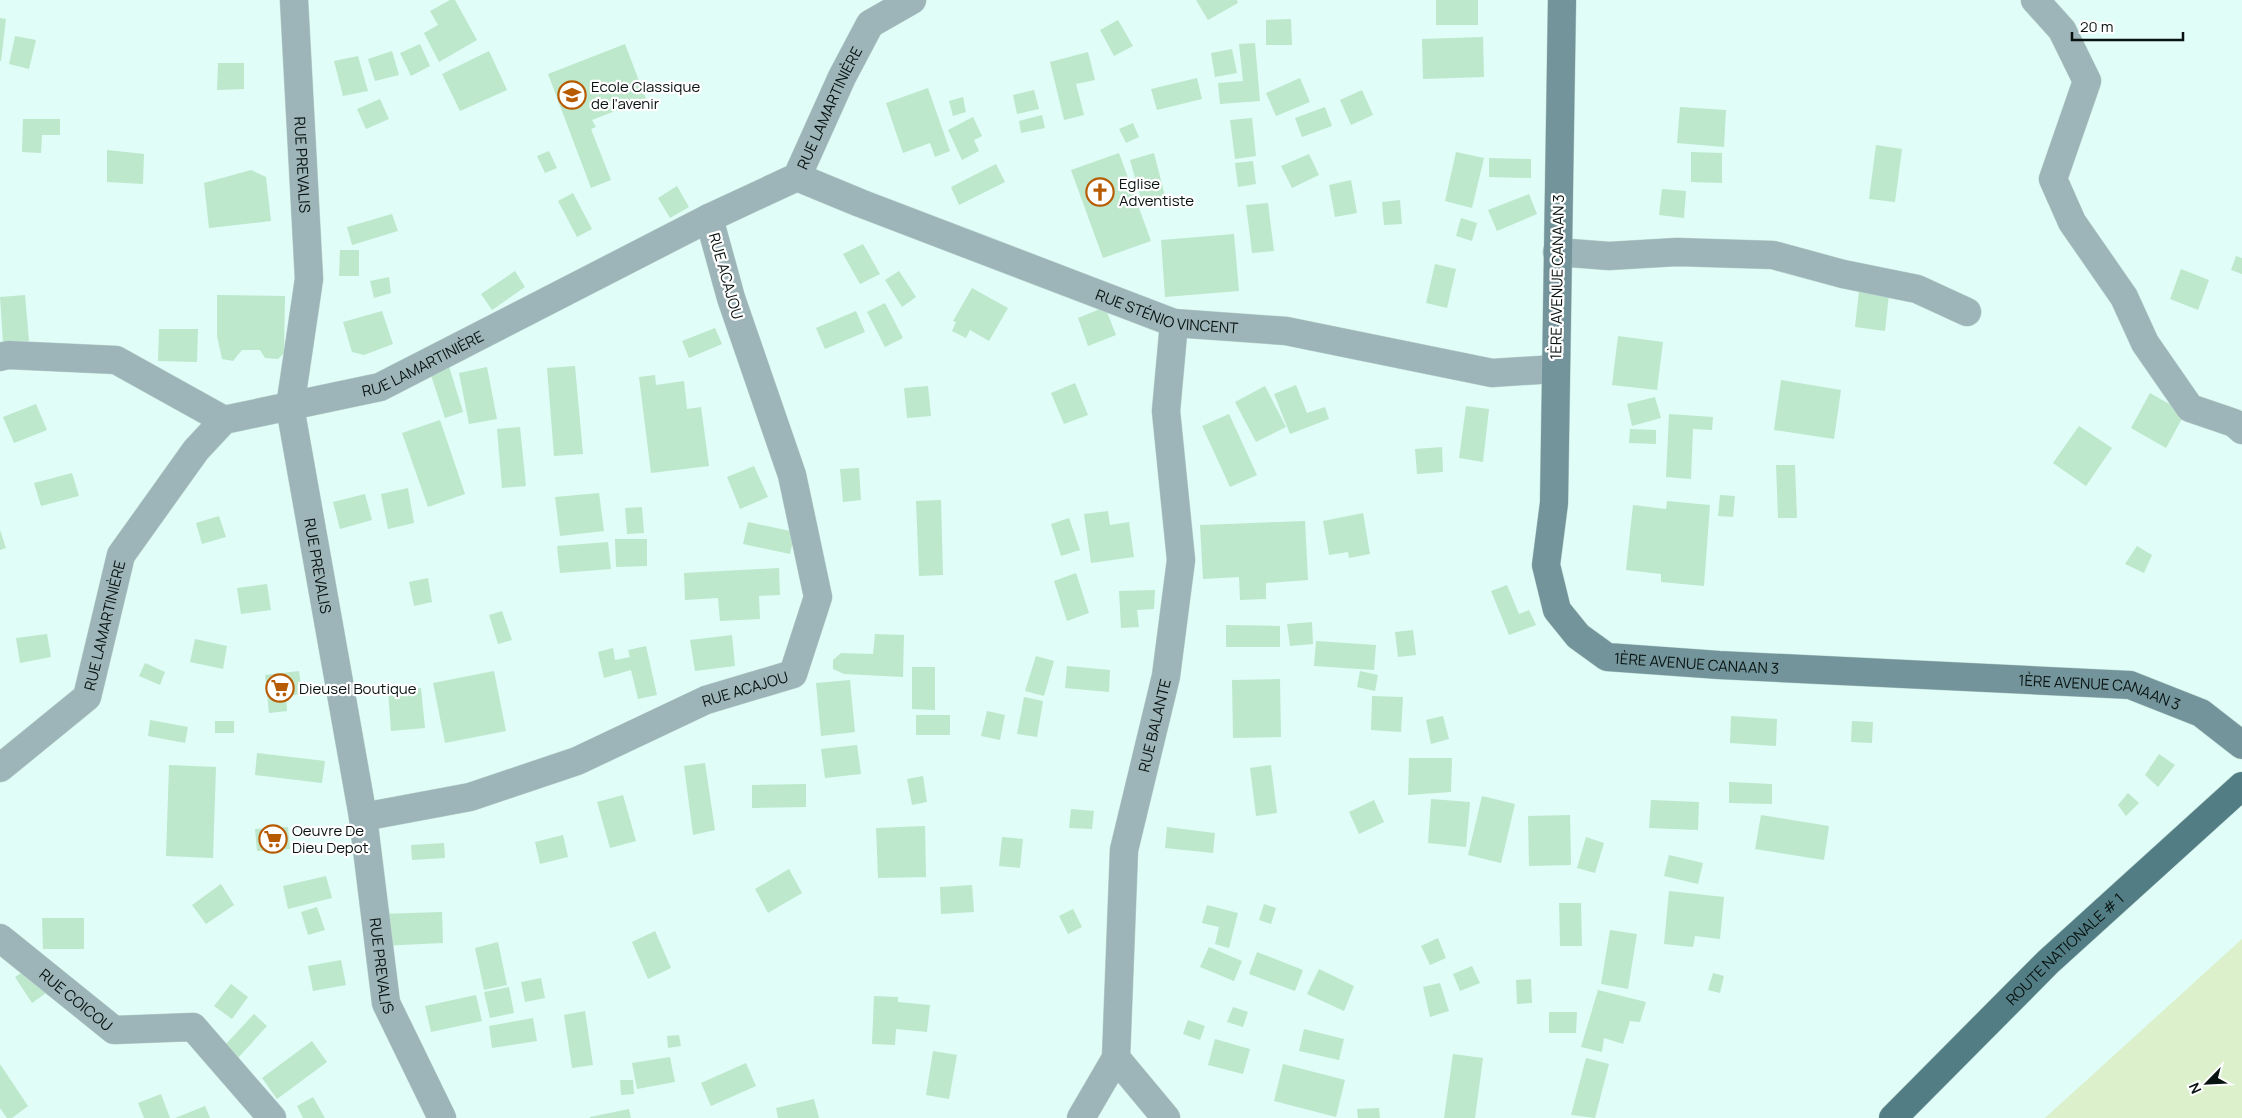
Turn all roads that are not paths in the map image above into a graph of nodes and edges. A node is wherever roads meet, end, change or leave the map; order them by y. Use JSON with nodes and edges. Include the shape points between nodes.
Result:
{"nodes":[{"id":1,"x":294,"y":0,"type":"edge"},
{"id":2,"x":912,"y":0,"type":"edge"},
{"id":3,"x":1562,"y":0,"type":"edge"},
{"id":4,"x":2035,"y":0,"type":"edge"},
{"id":5,"x":797,"y":177,"type":"junction"},
{"id":6,"x":709,"y":218,"type":"junction"},
{"id":7,"x":1557,"y":252,"type":"junction"},
{"id":8,"x":1967,"y":312,"type":"dead end"},
{"id":9,"x":1174,"y":322,"type":"junction"},
{"id":10,"x":0,"y":357,"type":"edge"},
{"id":11,"x":1555,"y":369,"type":"junction"},
{"id":12,"x":290,"y":407,"type":"junction"},
{"id":13,"x":224,"y":420,"type":"junction"},
{"id":14,"x":2242,"y":430,"type":"edge"},
{"id":15,"x":2242,"y":746,"type":"edge"},
{"id":16,"x":0,"y":768,"type":"edge"},
{"id":17,"x":2242,"y":786,"type":"edge"},
{"id":18,"x":363,"y":817,"type":"junction"},
{"id":19,"x":0,"y":938,"type":"edge"},
{"id":20,"x":1116,"y":1058,"type":"junction"},
{"id":21,"x":272,"y":1118,"type":"edge"},
{"id":22,"x":442,"y":1118,"type":"edge"},
{"id":23,"x":1081,"y":1118,"type":"edge"},
{"id":24,"x":1156,"y":1118,"type":"edge"},
{"id":25,"x":1166,"y":1118,"type":"edge"},
{"id":26,"x":1893,"y":1118,"type":"edge"}],
"edges":[{"from":1,"to":12,"type":"street","name":"RUE PREVALIS","via":[[309,279]]},
{"from":2,"to":5,"type":"street","name":"RUE LAMARTINIÈRE","via":[[870,24]]},
{"from":3,"to":7,"type":"main road","name":"1ÈRE AVENUE CANAAN 3"},
{"from":4,"to":14,"type":"street","via":[[2062,30],[2087,81],[2053,179],[2072,222],[2124,296],[2145,343],[2190,408],[2234,423]]},
{"from":5,"to":6,"type":"street","name":"RUE LAMARTINIÈRE"},
{"from":5,"to":9,"type":"street","name":"RUE STÉNIO VINCENT"},
{"from":6,"to":12,"type":"street","name":"RUE LAMARTINIÈRE","via":[[380,387]]},
{"from":6,"to":18,"type":"street","name":"RUE ACAJOU","via":[[731,298],[792,475],[818,597],[793,674],[706,700],[577,761],[470,797]]},
{"from":7,"to":8,"type":"street","via":[[1609,256],[1677,252],[1773,255],[1917,289]]},
{"from":7,"to":11,"type":"main road","name":"1ÈRE AVENUE CANAAN 3"},
{"from":9,"to":11,"type":"street","name":"RUE STÉNIO VINCENT","via":[[1286,331],[1492,373]]},
{"from":9,"to":20,"type":"street","name":"RUE BALANTE","via":[[1166,411],[1181,560],[1166,676],[1124,850]]},
{"from":10,"to":13,"type":"street","via":[[116,360]]},
{"from":11,"to":15,"type":"main road","name":"1ÈRE AVENUE CANAAN 3","via":[[1554,503],[1546,565],[1557,610],[1578,636],[1607,657],[2130,685],[2201,713]]},
{"from":12,"to":13,"type":"street","name":"RUE LAMARTINIÈRE"},
{"from":12,"to":18,"type":"street","name":"RUE PREVALIS"},
{"from":13,"to":16,"type":"street","name":"RUE LAMARTINIÈRE","via":[[196,450],[121,555],[87,697]]},
{"from":17,"to":26,"type":"main road","name":"ROUTE NATIONALE # 1","via":[[2048,962]]},
{"from":18,"to":22,"type":"street","name":"RUE PREVALIS","via":[[386,1003]]},
{"from":19,"to":21,"type":"street","name":"RUE COICOU","via":[[114,1030],[193,1027]]},
{"from":20,"to":23,"type":"street","name":"RUE BALANTE"},
{"from":20,"to":24,"type":"street"},
{"from":20,"to":25,"type":"street"}]}
